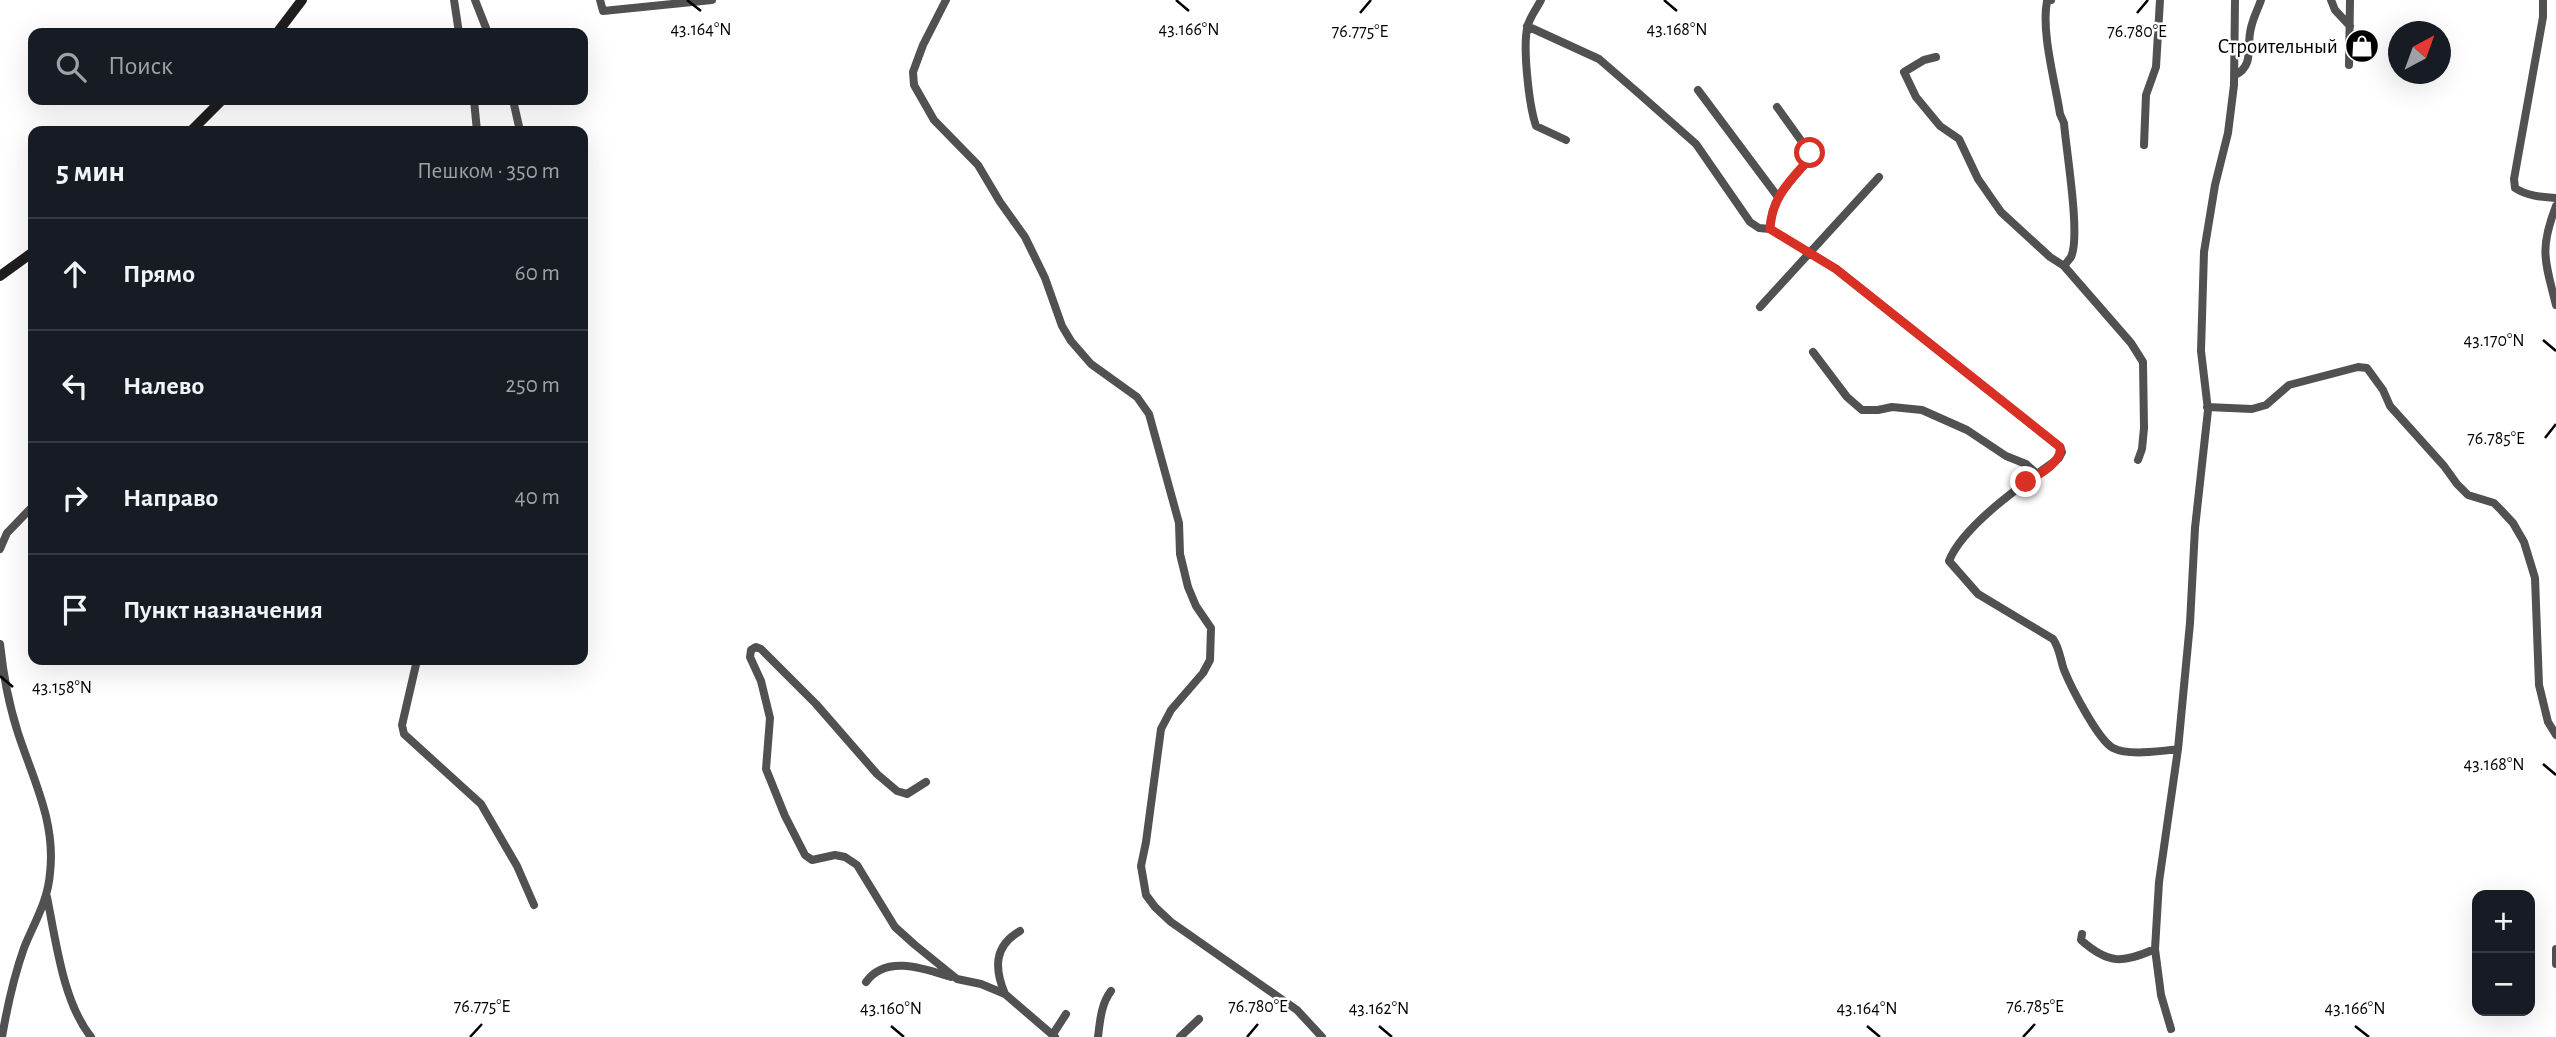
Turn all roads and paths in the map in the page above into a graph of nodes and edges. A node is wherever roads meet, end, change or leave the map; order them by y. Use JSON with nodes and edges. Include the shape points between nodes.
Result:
{"nodes":[{"id":1,"x":302,"y":0,"type":"edge"},
{"id":2,"x":454,"y":0,"type":"edge"},
{"id":3,"x":475,"y":0,"type":"edge"},
{"id":4,"x":600,"y":0,"type":"edge"},
{"id":5,"x":712,"y":0,"type":"edge"},
{"id":6,"x":946,"y":0,"type":"edge"},
{"id":7,"x":1541,"y":0,"type":"edge"},
{"id":8,"x":2051,"y":0,"type":"edge"},
{"id":9,"x":2160,"y":0,"type":"edge"},
{"id":10,"x":2235,"y":0,"type":"edge"},
{"id":11,"x":2261,"y":0,"type":"edge"},
{"id":12,"x":2331,"y":0,"type":"edge"},
{"id":13,"x":2350,"y":0,"type":"edge"},
{"id":14,"x":2543,"y":0,"type":"edge"},
{"id":15,"x":1527,"y":26,"type":"junction"},
{"id":16,"x":2350,"y":26,"type":"junction"},
{"id":17,"x":281,"y":28,"type":"edge"},
{"id":18,"x":459,"y":28,"type":"edge"},
{"id":19,"x":486,"y":28,"type":"edge"},
{"id":20,"x":1936,"y":57,"type":"dead end"},
{"id":21,"x":2349,"y":65,"type":"dead end"},
{"id":22,"x":2235,"y":75,"type":"junction"},
{"id":23,"x":1698,"y":90,"type":"dead end"},
{"id":24,"x":217,"y":105,"type":"edge"},
{"id":25,"x":474,"y":105,"type":"edge"},
{"id":26,"x":514,"y":105,"type":"edge"},
{"id":27,"x":1777,"y":107,"type":"dead end"},
{"id":28,"x":196,"y":126,"type":"edge"},
{"id":29,"x":477,"y":126,"type":"edge"},
{"id":30,"x":519,"y":126,"type":"edge"},
{"id":31,"x":1566,"y":140,"type":"dead end"},
{"id":32,"x":2144,"y":145,"type":"dead end"},
{"id":33,"x":1879,"y":177,"type":"dead end"},
{"id":34,"x":1777,"y":197,"type":"junction"},
{"id":35,"x":2556,"y":198,"type":"edge"},
{"id":36,"x":2556,"y":206,"type":"edge"},
{"id":37,"x":1770,"y":229,"type":"junction"},
{"id":38,"x":1810,"y":253,"type":"junction"},
{"id":39,"x":28,"y":256,"type":"edge"},
{"id":40,"x":2064,"y":266,"type":"junction"},
{"id":41,"x":0,"y":276,"type":"edge"},
{"id":42,"x":2556,"y":304,"type":"edge"},
{"id":43,"x":1760,"y":307,"type":"dead end"},
{"id":44,"x":1813,"y":352,"type":"dead end"},
{"id":45,"x":2207,"y":407,"type":"junction"},
{"id":46,"x":2138,"y":460,"type":"dead end"},
{"id":47,"x":2038,"y":475,"type":"junction"},
{"id":48,"x":28,"y":511,"type":"edge"},
{"id":49,"x":0,"y":549,"type":"edge"},
{"id":50,"x":0,"y":643,"type":"edge"},
{"id":51,"x":416,"y":665,"type":"edge"},
{"id":52,"x":2556,"y":735,"type":"edge"},
{"id":53,"x":2178,"y":749,"type":"junction"},
{"id":54,"x":926,"y":782,"type":"dead end"},
{"id":55,"x":46,"y":894,"type":"junction"},
{"id":56,"x":534,"y":905,"type":"dead end"},
{"id":57,"x":1020,"y":931,"type":"dead end"},
{"id":58,"x":2082,"y":934,"type":"dead end"},
{"id":59,"x":2155,"y":948,"type":"junction"},
{"id":60,"x":2556,"y":949,"type":"edge"},
{"id":61,"x":2556,"y":964,"type":"edge"},
{"id":62,"x":957,"y":979,"type":"junction"},
{"id":63,"x":866,"y":982,"type":"dead end"},
{"id":64,"x":1111,"y":991,"type":"dead end"},
{"id":65,"x":1005,"y":994,"type":"junction"},
{"id":66,"x":1066,"y":1014,"type":"dead end"},
{"id":67,"x":1199,"y":1019,"type":"dead end"},
{"id":68,"x":2171,"y":1029,"type":"dead end"},
{"id":69,"x":1054,"y":1036,"type":"edge"},
{"id":70,"x":2,"y":1037,"type":"edge"},
{"id":71,"x":91,"y":1037,"type":"edge"},
{"id":72,"x":1098,"y":1037,"type":"edge"},
{"id":73,"x":1180,"y":1037,"type":"edge"},
{"id":74,"x":1322,"y":1037,"type":"edge"}],
"edges":[{"from":1,"to":17,"type":"street"},
{"from":2,"to":18,"type":"street"},
{"from":3,"to":19,"type":"street"},
{"from":4,"to":5,"type":"street","via":[[603,11]]},
{"from":6,"to":74,"type":"street","via":[[920,52],[914,85],[934,120],[978,164],[1025,237],[1071,341],[1091,364],[1137,397],[1149,414],[1179,523],[1188,587],[1211,628],[1210,660],[1161,729],[1140,866],[1146,895],[1171,922],[1297,1010]]},
{"from":7,"to":15,"type":"street"},
{"from":8,"to":40,"type":"street","via":[[2045,11],[2046,32],[2064,123],[2074,211],[2074,244]]},
{"from":9,"to":32,"type":"street","via":[[2156,67],[2146,94]]},
{"from":10,"to":22,"type":"street"},
{"from":11,"to":22,"type":"street","via":[[2251,26],[2247,64]]},
{"from":12,"to":16,"type":"street"},
{"from":13,"to":16,"type":"street"},
{"from":14,"to":35,"type":"street","via":[[2514,179],[2521,192]]},
{"from":15,"to":31,"type":"street","via":[[1536,125]]},
{"from":15,"to":37,"type":"street","via":[[1605,64],[1696,144],[1750,222]]},
{"from":16,"to":21,"type":"street"},
{"from":20,"to":40,"type":"street","via":[[1904,72],[1916,97],[1940,126],[1959,139],[2001,212]]},
{"from":22,"to":45,"type":"street","via":[[2204,252],[2200,351]]},
{"from":23,"to":34,"type":"street"},
{"from":24,"to":28,"type":"street"},
{"from":25,"to":29,"type":"street"},
{"from":26,"to":30,"type":"street"},
{"from":27,"to":34,"type":"street","via":[[1811,157]]},
{"from":33,"to":38,"type":"street"},
{"from":34,"to":37,"type":"street"},
{"from":36,"to":42,"type":"street","via":[[2544,246]]},
{"from":37,"to":38,"type":"street"},
{"from":38,"to":43,"type":"street"},
{"from":38,"to":47,"type":"street","via":[[2060,447],[2059,458]]},
{"from":39,"to":41,"type":"street"},
{"from":40,"to":46,"type":"street","via":[[2132,343],[2143,362],[2144,428]]},
{"from":44,"to":47,"type":"street","via":[[1862,410],[1922,410],[1967,430]]},
{"from":45,"to":52,"type":"street","via":[[2252,410],[2266,405],[2289,385],[2367,368],[2390,406],[2457,484],[2468,495],[2494,503],[2524,542],[2535,578],[2539,685]]},
{"from":45,"to":53,"type":"street"},
{"from":47,"to":53,"type":"street","via":[[1999,502],[1953,549],[1949,561],[1979,594],[2053,639],[2074,689],[2112,748],[2130,752]]},
{"from":48,"to":49,"type":"street","via":[[7,533]]},
{"from":50,"to":55,"type":"street","via":[[18,732],[45,806],[51,852]]},
{"from":51,"to":56,"type":"street","via":[[404,734],[481,804]]},
{"from":53,"to":59,"type":"street","via":[[2159,882]]},
{"from":54,"to":62,"type":"street","via":[[908,794],[897,791],[790,677],[761,649],[751,650],[770,718],[766,769],[805,855],[812,860],[835,855],[857,865],[895,927]]},
{"from":55,"to":70,"type":"street","via":[[24,949]]},
{"from":55,"to":71,"type":"street","via":[[79,1022]]},
{"from":57,"to":65,"type":"street","via":[[1010,936],[997,957]]},
{"from":58,"to":59,"type":"street","via":[[2081,940],[2092,950],[2122,961]]},
{"from":59,"to":68,"type":"street"},
{"from":60,"to":61,"type":"street"},
{"from":62,"to":63,"type":"street","via":[[896,965]]},
{"from":62,"to":65,"type":"street"},
{"from":64,"to":72,"type":"street","via":[[1105,998]]},
{"from":65,"to":69,"type":"street"},
{"from":66,"to":69,"type":"street"},
{"from":67,"to":73,"type":"street"}]}
